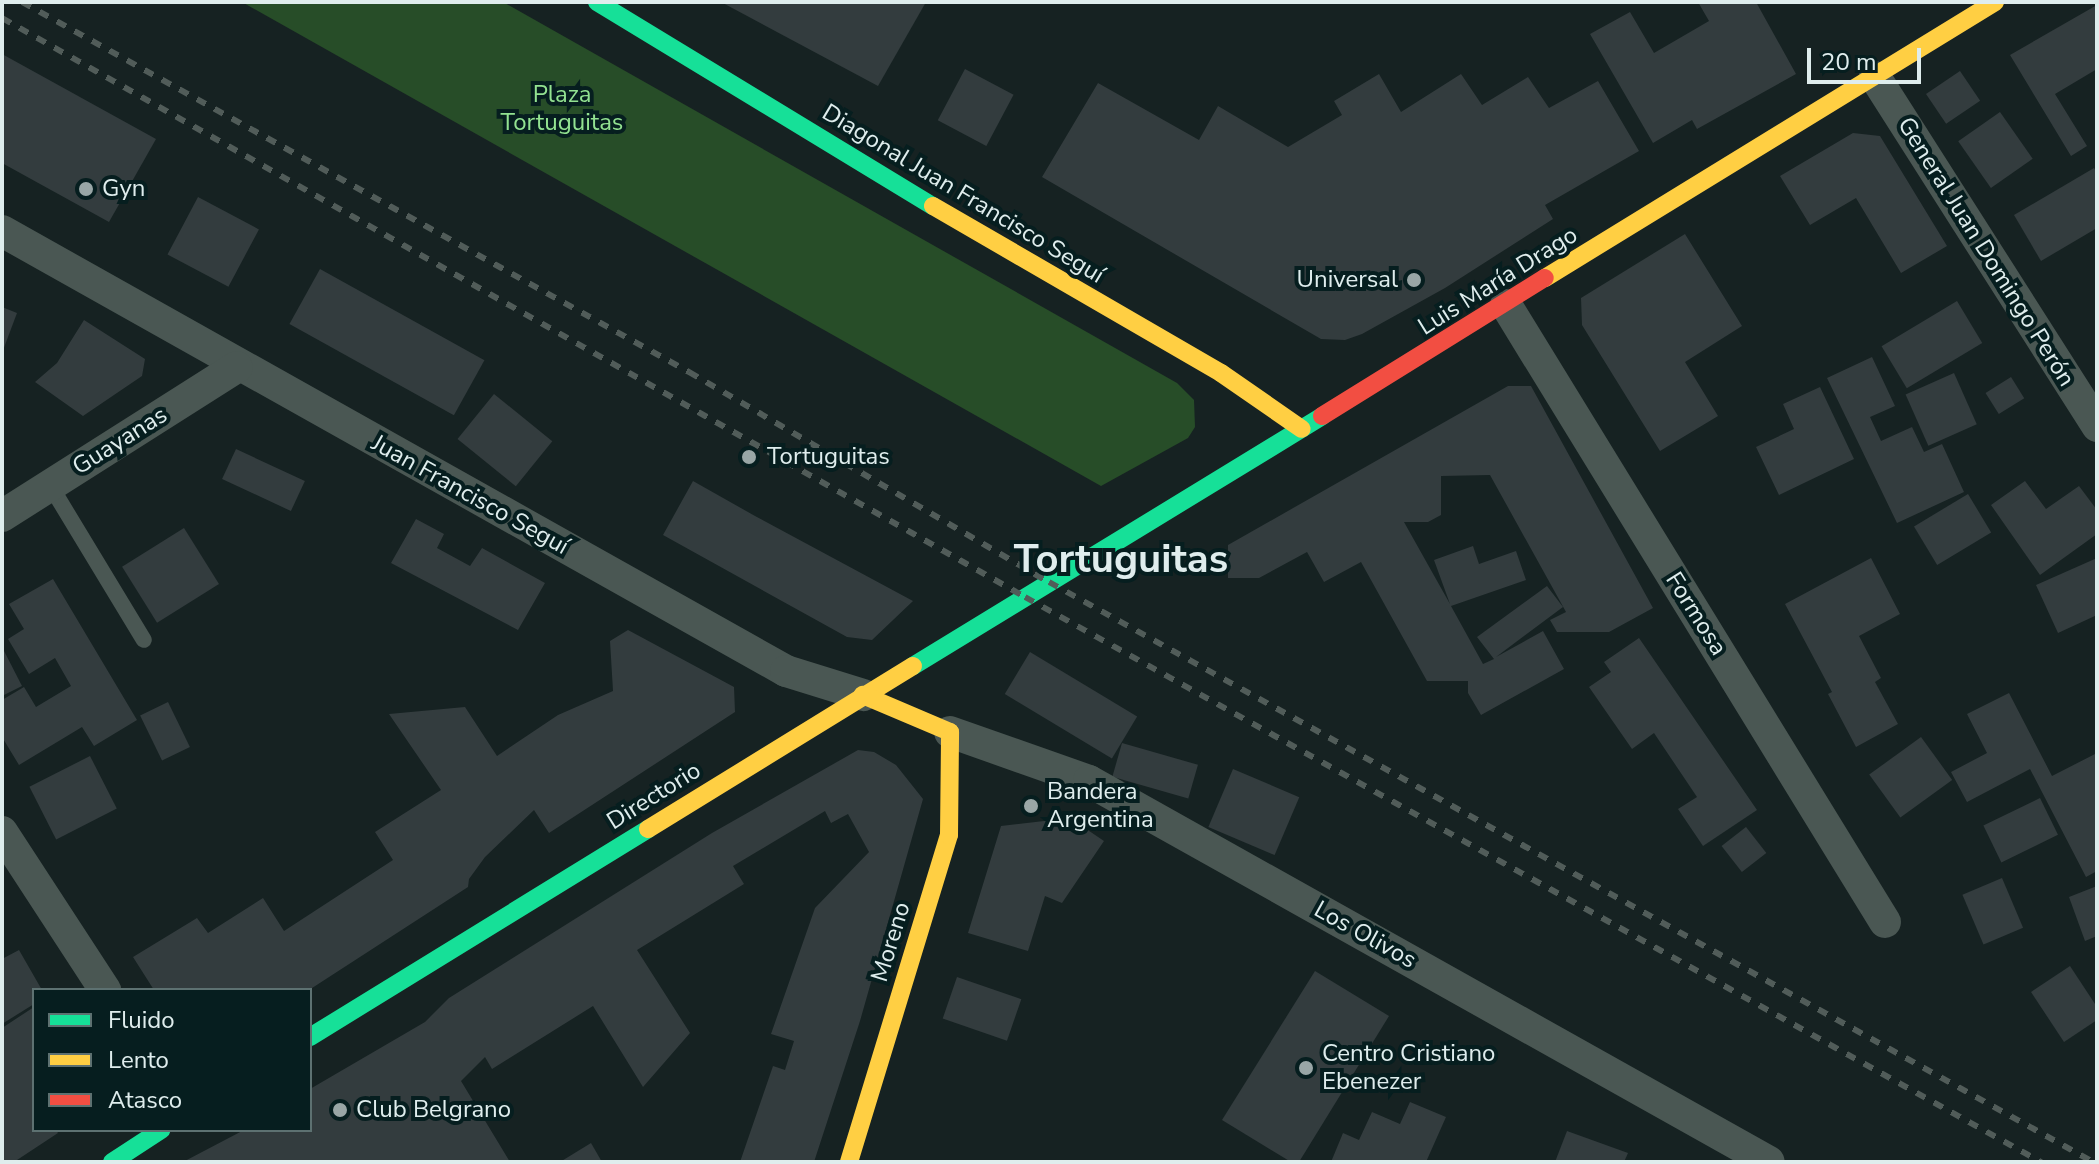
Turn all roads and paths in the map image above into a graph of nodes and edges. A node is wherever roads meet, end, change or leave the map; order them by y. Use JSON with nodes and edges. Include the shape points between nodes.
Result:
{"nodes":[{"id":1,"x":597,"y":2,"type":"edge"},
{"id":2,"x":1995,"y":2,"type":"edge"},
{"id":3,"x":1875,"y":77,"type":"junction"},
{"id":4,"x":2,"y":231,"type":"edge"},
{"id":5,"x":1506,"y":305,"type":"junction"},
{"id":6,"x":237,"y":367,"type":"junction"},
{"id":7,"x":2097,"y":426,"type":"edge"},
{"id":8,"x":1302,"y":429,"type":"junction"},
{"id":9,"x":50,"y":485,"type":"junction"},
{"id":10,"x":2,"y":516,"type":"edge"},
{"id":11,"x":1025,"y":597,"type":"joint"},
{"id":12,"x":144,"y":640,"type":"dead end"},
{"id":13,"x":863,"y":695,"type":"junction"},
{"id":14,"x":950,"y":732,"type":"junction"},
{"id":15,"x":2,"y":832,"type":"edge"},
{"id":16,"x":1885,"y":922,"type":"dead end"},
{"id":17,"x":104,"y":988,"type":"edge"},
{"id":18,"x":312,"y":1036,"type":"edge"},
{"id":19,"x":158,"y":1132,"type":"edge"},
{"id":20,"x":112,"y":1162,"type":"edge"},
{"id":21,"x":849,"y":1162,"type":"edge"},
{"id":22,"x":1769,"y":1162,"type":"edge"}],
"edges":[{"from":1,"to":8,"type":"main road","name":"Diagonal Juan Francisco Seguí","via":[[1221,373]]},
{"from":2,"to":3,"type":"main road","name":"Luis María Drago"},
{"from":3,"to":5,"type":"main road","name":"Luis María Drago"},
{"from":3,"to":7,"type":"street","name":"General Juan Domingo Perón"},
{"from":4,"to":6,"type":"street","name":"Juan Francisco Seguí"},
{"from":5,"to":8,"type":"main road","name":"Luis María Drago"},
{"from":5,"to":16,"type":"street","name":"Formosa"},
{"from":6,"to":9,"type":"street","name":"Guayanas"},
{"from":6,"to":13,"type":"street","name":"Juan Francisco Seguí","via":[[786,671]]},
{"from":8,"to":11,"type":"main road","name":"Luis María Drago"},
{"from":9,"to":10,"type":"street","name":"Guayanas"},
{"from":9,"to":12,"type":"lane"},
{"from":11,"to":13,"type":"main road","name":"Directorio"},
{"from":13,"to":14,"type":"main road","name":"Juan Francisco Seguí"},
{"from":13,"to":18,"type":"main road","name":"Directorio"},
{"from":14,"to":21,"type":"main road","name":"Moreno","via":[[949,835]]},
{"from":14,"to":22,"type":"street","name":"Los Olivos","via":[[1089,781]]},
{"from":15,"to":17,"type":"street"},
{"from":19,"to":20,"type":"main road"}]}
